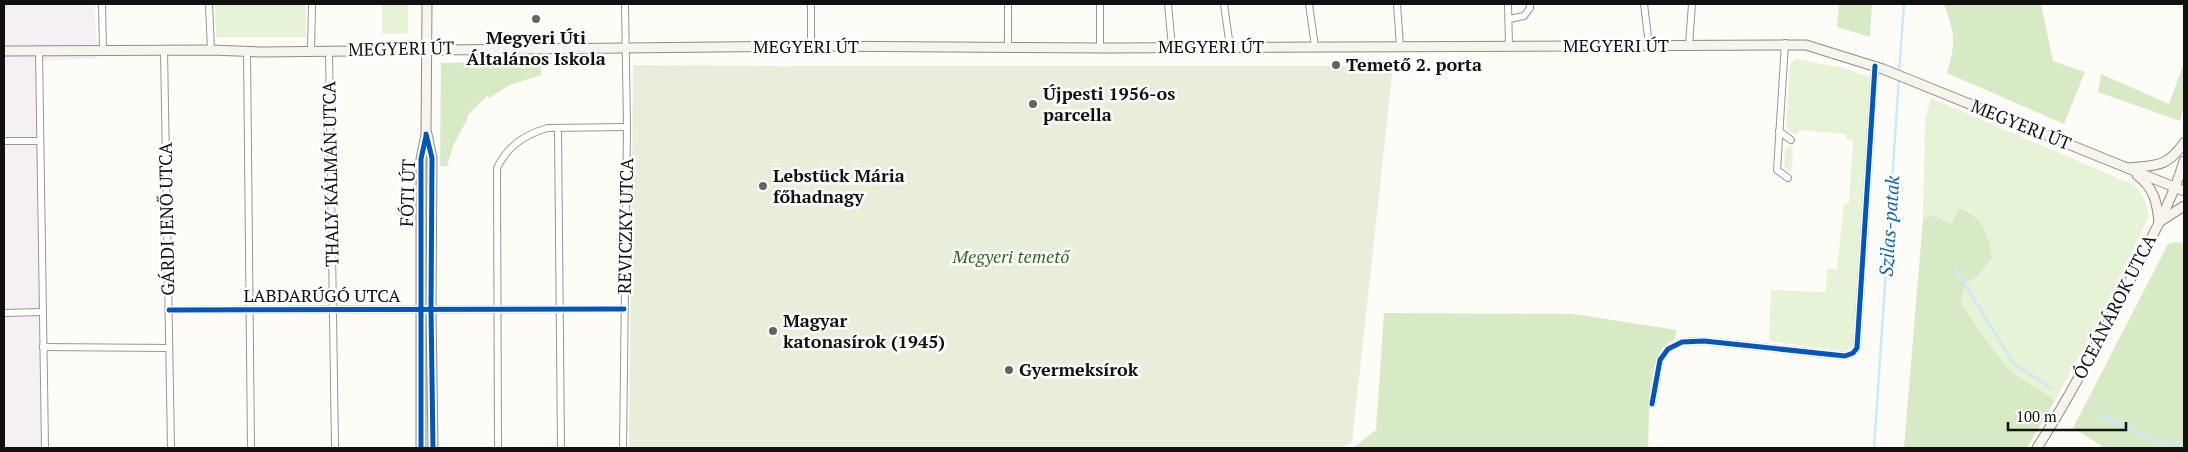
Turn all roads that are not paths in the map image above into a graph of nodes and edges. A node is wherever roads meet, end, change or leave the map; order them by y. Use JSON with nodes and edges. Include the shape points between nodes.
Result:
{"nodes":[{"id":1,"x":102,"y":4,"type":"edge"},
{"id":2,"x":209,"y":4,"type":"edge"},
{"id":3,"x":312,"y":4,"type":"edge"},
{"id":4,"x":427,"y":4,"type":"edge"},
{"id":5,"x":625,"y":4,"type":"edge"},
{"id":6,"x":811,"y":4,"type":"edge"},
{"id":7,"x":1008,"y":4,"type":"edge"},
{"id":8,"x":1100,"y":4,"type":"edge"},
{"id":9,"x":1168,"y":4,"type":"edge"},
{"id":10,"x":1224,"y":4,"type":"edge"},
{"id":11,"x":1309,"y":4,"type":"edge"},
{"id":12,"x":1397,"y":4,"type":"edge"},
{"id":13,"x":1508,"y":4,"type":"edge"},
{"id":14,"x":1530,"y":4,"type":"edge"},
{"id":15,"x":1644,"y":4,"type":"edge"},
{"id":16,"x":1692,"y":4,"type":"edge"},
{"id":17,"x":1509,"y":19,"type":"junction"},
{"id":18,"x":1785,"y":44,"type":"junction"},
{"id":19,"x":1689,"y":45,"type":"junction"},
{"id":20,"x":811,"y":46,"type":"junction"},
{"id":21,"x":1400,"y":46,"type":"junction"},
{"id":22,"x":1510,"y":46,"type":"junction"},
{"id":23,"x":1649,"y":46,"type":"junction"},
{"id":24,"x":626,"y":47,"type":"junction"},
{"id":25,"x":1008,"y":47,"type":"junction"},
{"id":26,"x":1172,"y":47,"type":"junction"},
{"id":27,"x":1230,"y":47,"type":"junction"},
{"id":28,"x":1314,"y":47,"type":"junction"},
{"id":29,"x":1100,"y":48,"type":"junction"},
{"id":30,"x":428,"y":49,"type":"junction"},
{"id":31,"x":164,"y":50,"type":"junction"},
{"id":32,"x":211,"y":50,"type":"junction"},
{"id":33,"x":329,"y":50,"type":"junction"},
{"id":34,"x":4,"y":51,"type":"edge"},
{"id":35,"x":39,"y":51,"type":"junction"},
{"id":36,"x":103,"y":51,"type":"junction"},
{"id":37,"x":247,"y":51,"type":"junction"},
{"id":38,"x":311,"y":51,"type":"junction"},
{"id":39,"x":1879,"y":67,"type":"junction"},
{"id":40,"x":627,"y":127,"type":"junction"},
{"id":41,"x":558,"y":128,"type":"junction"},
{"id":42,"x":1779,"y":131,"type":"junction"},
{"id":43,"x":426,"y":134,"type":"junction"},
{"id":44,"x":1791,"y":140,"type":"dead end"},
{"id":45,"x":4,"y":141,"type":"edge"},
{"id":46,"x":40,"y":141,"type":"junction"},
{"id":47,"x":2184,"y":144,"type":"edge"},
{"id":48,"x":2184,"y":161,"type":"edge"},
{"id":49,"x":2128,"y":168,"type":"junction"},
{"id":50,"x":1788,"y":178,"type":"dead end"},
{"id":51,"x":2180,"y":189,"type":"edge"},
{"id":52,"x":2184,"y":206,"type":"edge"},
{"id":53,"x":2159,"y":222,"type":"junction"},
{"id":54,"x":333,"y":308,"type":"junction"},
{"id":55,"x":420,"y":309,"type":"junction"},
{"id":56,"x":431,"y":309,"type":"junction"},
{"id":57,"x":497,"y":309,"type":"junction"},
{"id":58,"x":559,"y":309,"type":"junction"},
{"id":59,"x":624,"y":309,"type":"junction"},
{"id":60,"x":169,"y":310,"type":"junction"},
{"id":61,"x":249,"y":310,"type":"junction"},
{"id":62,"x":43,"y":312,"type":"junction"},
{"id":63,"x":4,"y":313,"type":"edge"},
{"id":64,"x":43,"y":347,"type":"junction"},
{"id":65,"x":169,"y":348,"type":"junction"},
{"id":66,"x":1652,"y":404,"type":"dead end"},
{"id":67,"x":44,"y":448,"type":"edge"},
{"id":68,"x":171,"y":448,"type":"edge"},
{"id":69,"x":251,"y":448,"type":"edge"},
{"id":70,"x":335,"y":448,"type":"edge"},
{"id":71,"x":421,"y":448,"type":"edge"},
{"id":72,"x":433,"y":448,"type":"edge"},
{"id":73,"x":498,"y":448,"type":"edge"},
{"id":74,"x":561,"y":448,"type":"edge"},
{"id":75,"x":623,"y":448,"type":"edge"},
{"id":76,"x":2037,"y":448,"type":"edge"}],
"edges":[{"from":1,"to":36,"type":"street"},
{"from":2,"to":32,"type":"street"},
{"from":3,"to":38,"type":"street"},
{"from":4,"to":30,"type":"main road","name":"FÓTI ÚT"},
{"from":5,"to":24,"type":"street","name":"REVICZKY UTCA"},
{"from":6,"to":20,"type":"street"},
{"from":7,"to":25,"type":"street"},
{"from":8,"to":29,"type":"street"},
{"from":9,"to":26,"type":"street"},
{"from":10,"to":27,"type":"street"},
{"from":11,"to":28,"type":"street"},
{"from":12,"to":21,"type":"street"},
{"from":13,"to":17,"type":"street"},
{"from":14,"to":17,"type":"street","via":[[1524,16]]},
{"from":15,"to":23,"type":"street"},
{"from":16,"to":19,"type":"street"},
{"from":17,"to":22,"type":"street"},
{"from":18,"to":19,"type":"main road","name":"MEGYERI ÚT"},
{"from":18,"to":39,"type":"main road","name":"MEGYERI ÚT","via":[[1824,49]]},
{"from":18,"to":42,"type":"street"},
{"from":19,"to":23,"type":"main road","name":"MEGYERI ÚT"},
{"from":20,"to":24,"type":"main road","name":"MEGYERI ÚT"},
{"from":20,"to":25,"type":"main road","name":"MEGYERI ÚT"},
{"from":21,"to":22,"type":"main road","name":"MEGYERI ÚT"},
{"from":21,"to":28,"type":"main road","name":"MEGYERI ÚT"},
{"from":22,"to":23,"type":"main road","name":"MEGYERI ÚT"},
{"from":24,"to":30,"type":"main road","name":"MEGYERI ÚT"},
{"from":24,"to":40,"type":"street","name":"REVICZKY UTCA"},
{"from":25,"to":29,"type":"main road","name":"MEGYERI ÚT"},
{"from":26,"to":27,"type":"main road","name":"MEGYERI ÚT"},
{"from":26,"to":29,"type":"main road","name":"MEGYERI ÚT"},
{"from":27,"to":28,"type":"main road","name":"MEGYERI ÚT"},
{"from":30,"to":33,"type":"main road","name":"MEGYERI ÚT"},
{"from":30,"to":43,"type":"main road","name":"FÓTI ÚT"},
{"from":31,"to":32,"type":"main road","name":"MEGYERI ÚT"},
{"from":31,"to":36,"type":"main road","name":"MEGYERI ÚT"},
{"from":31,"to":60,"type":"street","name":"GÁRDI JENŐ UTCA"},
{"from":32,"to":37,"type":"main road","name":"MEGYERI ÚT"},
{"from":33,"to":38,"type":"main road","name":"MEGYERI ÚT"},
{"from":33,"to":54,"type":"street","name":"THALY KÁLMÁN UTCA"},
{"from":34,"to":35,"type":"main road"},
{"from":35,"to":36,"type":"main road","name":"MEGYERI ÚT"},
{"from":35,"to":46,"type":"street"},
{"from":37,"to":38,"type":"main road","name":"MEGYERI ÚT"},
{"from":37,"to":61,"type":"street"},
{"from":39,"to":49,"type":"main road","name":"MEGYERI ÚT"},
{"from":39,"to":66,"type":"street","via":[[1857,348],[1845,356],[1704,341],[1682,342],[1668,349],[1660,360]]},
{"from":40,"to":41,"type":"street"},
{"from":40,"to":59,"type":"street","name":"REVICZKY UTCA"},
{"from":41,"to":57,"type":"street","via":[[538,131],[520,140],[507,151],[497,168]]},
{"from":41,"to":58,"type":"street"},
{"from":42,"to":44,"type":"street"},
{"from":42,"to":50,"type":"street","via":[[1777,170]]},
{"from":43,"to":55,"type":"main road","name":"FÓTI ÚT","via":[[421,160]]},
{"from":43,"to":56,"type":"main road","name":"FÓTI ÚT","via":[[432,158]]},
{"from":45,"to":46,"type":"street"},
{"from":46,"to":62,"type":"street"},
{"from":47,"to":49,"type":"main road","via":[[2167,162]]},
{"from":48,"to":51,"type":"main road","name":"ÓCEÁNÁROK UTCA"},
{"from":49,"to":51,"type":"main road","name":"MEGYERI ÚT"},
{"from":49,"to":53,"type":"main road","via":[[2152,189]]},
{"from":51,"to":53,"type":"main road","name":"ÓCEÁNÁROK UTCA"},
{"from":52,"to":53,"type":"main road"},
{"from":53,"to":76,"type":"main road","name":"ÓCEÁNÁROK UTCA","via":[[2074,388]]},
{"from":54,"to":55,"type":"street","name":"LABDARÚGÓ UTCA"},
{"from":54,"to":61,"type":"street","name":"LABDARÚGÓ UTCA"},
{"from":54,"to":70,"type":"street","name":"THALY KÁLMÁN UTCA"},
{"from":55,"to":56,"type":"street","name":"LABDARÚGÓ UTCA"},
{"from":55,"to":71,"type":"main road","name":"FÓTI ÚT"},
{"from":56,"to":57,"type":"street","name":"LABDARÚGÓ UTCA"},
{"from":56,"to":72,"type":"main road","name":"FÓTI ÚT"},
{"from":57,"to":58,"type":"street","name":"LABDARÚGÓ UTCA"},
{"from":57,"to":73,"type":"street"},
{"from":58,"to":59,"type":"street","name":"LABDARÚGÓ UTCA"},
{"from":58,"to":74,"type":"street"},
{"from":59,"to":75,"type":"street","name":"REVICZKY UTCA"},
{"from":60,"to":61,"type":"street","name":"LABDARÚGÓ UTCA"},
{"from":60,"to":65,"type":"street","name":"GÁRDI JENŐ UTCA"},
{"from":61,"to":69,"type":"street"},
{"from":62,"to":63,"type":"street"},
{"from":62,"to":64,"type":"street"},
{"from":64,"to":65,"type":"street"},
{"from":64,"to":67,"type":"street"},
{"from":65,"to":68,"type":"street","name":"GÁRDI JENŐ UTCA"}]}
